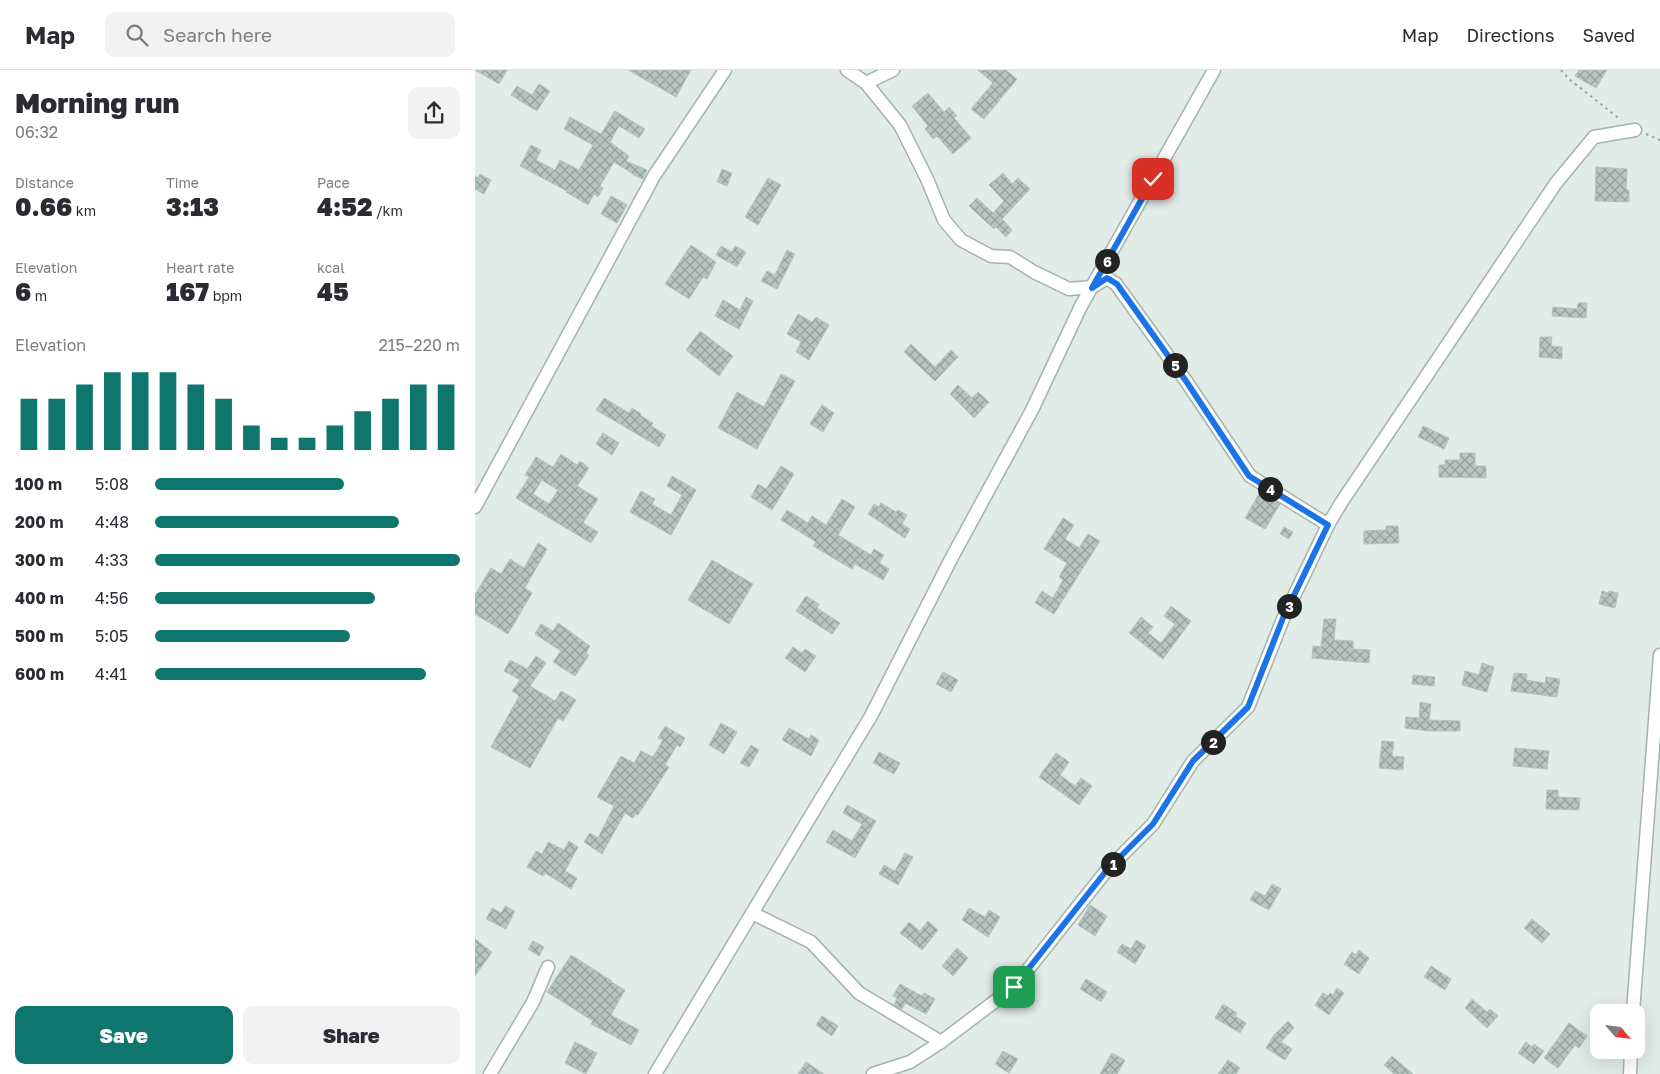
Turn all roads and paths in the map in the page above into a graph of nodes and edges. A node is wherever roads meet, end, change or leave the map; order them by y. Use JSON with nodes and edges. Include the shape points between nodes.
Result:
{"nodes":[{"id":1,"x":725,"y":70,"type":"edge"},
{"id":2,"x":847,"y":70,"type":"edge"},
{"id":3,"x":893,"y":70,"type":"edge"},
{"id":4,"x":1214,"y":70,"type":"edge"},
{"id":5,"x":1561,"y":70,"type":"edge"},
{"id":6,"x":866,"y":83,"type":"junction"},
{"id":7,"x":1635,"y":130,"type":"junction"},
{"id":8,"x":1660,"y":140,"type":"edge"},
{"id":9,"x":1092,"y":288,"type":"junction"},
{"id":10,"x":475,"y":507,"type":"edge"},
{"id":11,"x":1328,"y":525,"type":"junction"},
{"id":12,"x":1660,"y":655,"type":"edge"},
{"id":13,"x":752,"y":913,"type":"junction"},
{"id":14,"x":548,"y":967,"type":"dead end"},
{"id":15,"x":1634,"y":1004,"type":"edge"},
{"id":16,"x":941,"y":1042,"type":"junction"},
{"id":17,"x":1630,"y":1059,"type":"edge"},
{"id":18,"x":491,"y":1074,"type":"edge"},
{"id":19,"x":655,"y":1074,"type":"edge"},
{"id":20,"x":873,"y":1074,"type":"edge"},
{"id":21,"x":1629,"y":1074,"type":"edge"}],
"edges":[{"from":1,"to":10,"type":"street","via":[[654,176]]},
{"from":2,"to":6,"type":"street"},
{"from":3,"to":6,"type":"street"},
{"from":4,"to":9,"type":"street"},
{"from":5,"to":7,"type":"path"},
{"from":6,"to":9,"type":"street","via":[[900,125],[944,220],[961,240],[991,256],[1010,257],[1069,289]]},
{"from":7,"to":8,"type":"path"},
{"from":7,"to":11,"type":"street","via":[[1595,137],[1556,183]]},
{"from":9,"to":11,"type":"street","via":[[1107,278],[1117,284],[1249,476]]},
{"from":9,"to":13,"type":"street","via":[[1032,410],[871,716]]},
{"from":11,"to":16,"type":"street","via":[[1283,618],[1248,707],[1193,761],[1153,824],[1107,870],[1014,987]]},
{"from":12,"to":15,"type":"street"},
{"from":13,"to":16,"type":"street","via":[[811,942],[859,993]]},
{"from":13,"to":19,"type":"street"},
{"from":14,"to":18,"type":"street","via":[[533,1002]]},
{"from":16,"to":20,"type":"street","via":[[910,1062]]},
{"from":17,"to":21,"type":"street"}]}
